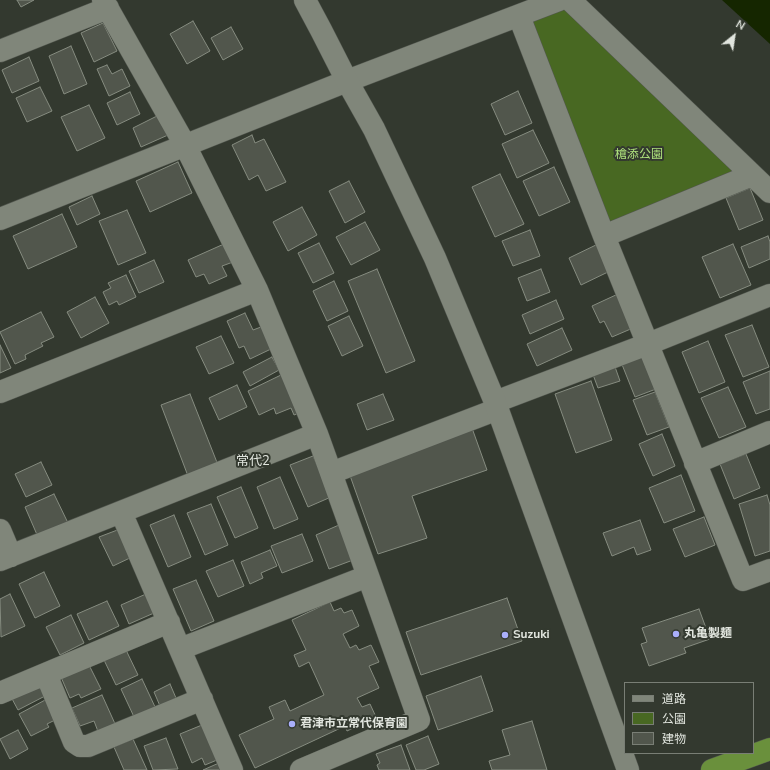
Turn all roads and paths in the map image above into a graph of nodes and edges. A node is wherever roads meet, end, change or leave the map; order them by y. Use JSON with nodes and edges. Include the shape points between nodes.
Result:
{"nodes":[{"id":1,"x":305,"y":0,"type":"edge"},
{"id":2,"x":559,"y":0,"type":"edge"},
{"id":3,"x":570,"y":0,"type":"edge"},
{"id":4,"x":106,"y":4,"type":"edge"},
{"id":5,"x":519,"y":16,"type":"junction"},
{"id":6,"x":0,"y":51,"type":"edge"},
{"id":7,"x":347,"y":81,"type":"junction"},
{"id":8,"x":185,"y":145,"type":"junction"},
{"id":9,"x":752,"y":175,"type":"junction"},
{"id":10,"x":770,"y":192,"type":"edge"},
{"id":11,"x":0,"y":219,"type":"edge"},
{"id":12,"x":604,"y":236,"type":"junction"},
{"id":13,"x":257,"y":290,"type":"junction"},
{"id":14,"x":770,"y":295,"type":"edge"},
{"id":15,"x":648,"y":344,"type":"junction"},
{"id":16,"x":0,"y":392,"type":"edge"},
{"id":17,"x":497,"y":405,"type":"junction"},
{"id":18,"x":770,"y":432,"type":"edge"},
{"id":19,"x":317,"y":434,"type":"junction"},
{"id":20,"x":695,"y":463,"type":"junction"},
{"id":21,"x":331,"y":473,"type":"junction"},
{"id":22,"x":121,"y":512,"type":"junction"},
{"id":23,"x":0,"y":530,"type":"edge"},
{"id":24,"x":5,"y":558,"type":"edge"},
{"id":25,"x":770,"y":570,"type":"edge"},
{"id":26,"x":368,"y":576,"type":"junction"},
{"id":27,"x":169,"y":622,"type":"junction"},
{"id":28,"x":180,"y":649,"type":"junction"},
{"id":29,"x":46,"y":674,"type":"junction"},
{"id":30,"x":0,"y":693,"type":"edge"},
{"id":31,"x":202,"y":699,"type":"junction"},
{"id":32,"x":770,"y":749,"type":"edge"},
{"id":33,"x":232,"y":770,"type":"edge"},
{"id":34,"x":301,"y":770,"type":"edge"},
{"id":35,"x":628,"y":770,"type":"edge"},
{"id":36,"x":712,"y":770,"type":"edge"}],
"edges":[{"from":1,"to":7,"type":"street"},
{"from":2,"to":5,"type":"street"},
{"from":3,"to":9,"type":"street"},
{"from":4,"to":6,"type":"street"},
{"from":4,"to":8,"type":"street"},
{"from":5,"to":7,"type":"street"},
{"from":5,"to":12,"type":"street"},
{"from":7,"to":8,"type":"street"},
{"from":7,"to":17,"type":"street","via":[[374,129],[435,258]]},
{"from":8,"to":11,"type":"street"},
{"from":8,"to":13,"type":"street"},
{"from":9,"to":10,"type":"street"},
{"from":9,"to":12,"type":"street"},
{"from":12,"to":15,"type":"street"},
{"from":13,"to":16,"type":"street"},
{"from":13,"to":19,"type":"street"},
{"from":14,"to":15,"type":"street"},
{"from":15,"to":17,"type":"street"},
{"from":15,"to":20,"type":"street"},
{"from":17,"to":21,"type":"street"},
{"from":17,"to":35,"type":"street"},
{"from":18,"to":20,"type":"street"},
{"from":19,"to":21,"type":"street"},
{"from":19,"to":22,"type":"street"},
{"from":20,"to":25,"type":"street","via":[[743,580]]},
{"from":21,"to":26,"type":"street"},
{"from":22,"to":24,"type":"street"},
{"from":22,"to":27,"type":"street"},
{"from":23,"to":24,"type":"street"},
{"from":26,"to":28,"type":"street"},
{"from":26,"to":34,"type":"street","via":[[419,720]]},
{"from":27,"to":28,"type":"street"},
{"from":27,"to":29,"type":"street"},
{"from":28,"to":31,"type":"street"},
{"from":29,"to":30,"type":"street"},
{"from":29,"to":31,"type":"street","via":[[74,742],[80,746],[88,746]]},
{"from":31,"to":33,"type":"street"},
{"from":32,"to":36,"type":"highway"}]}
